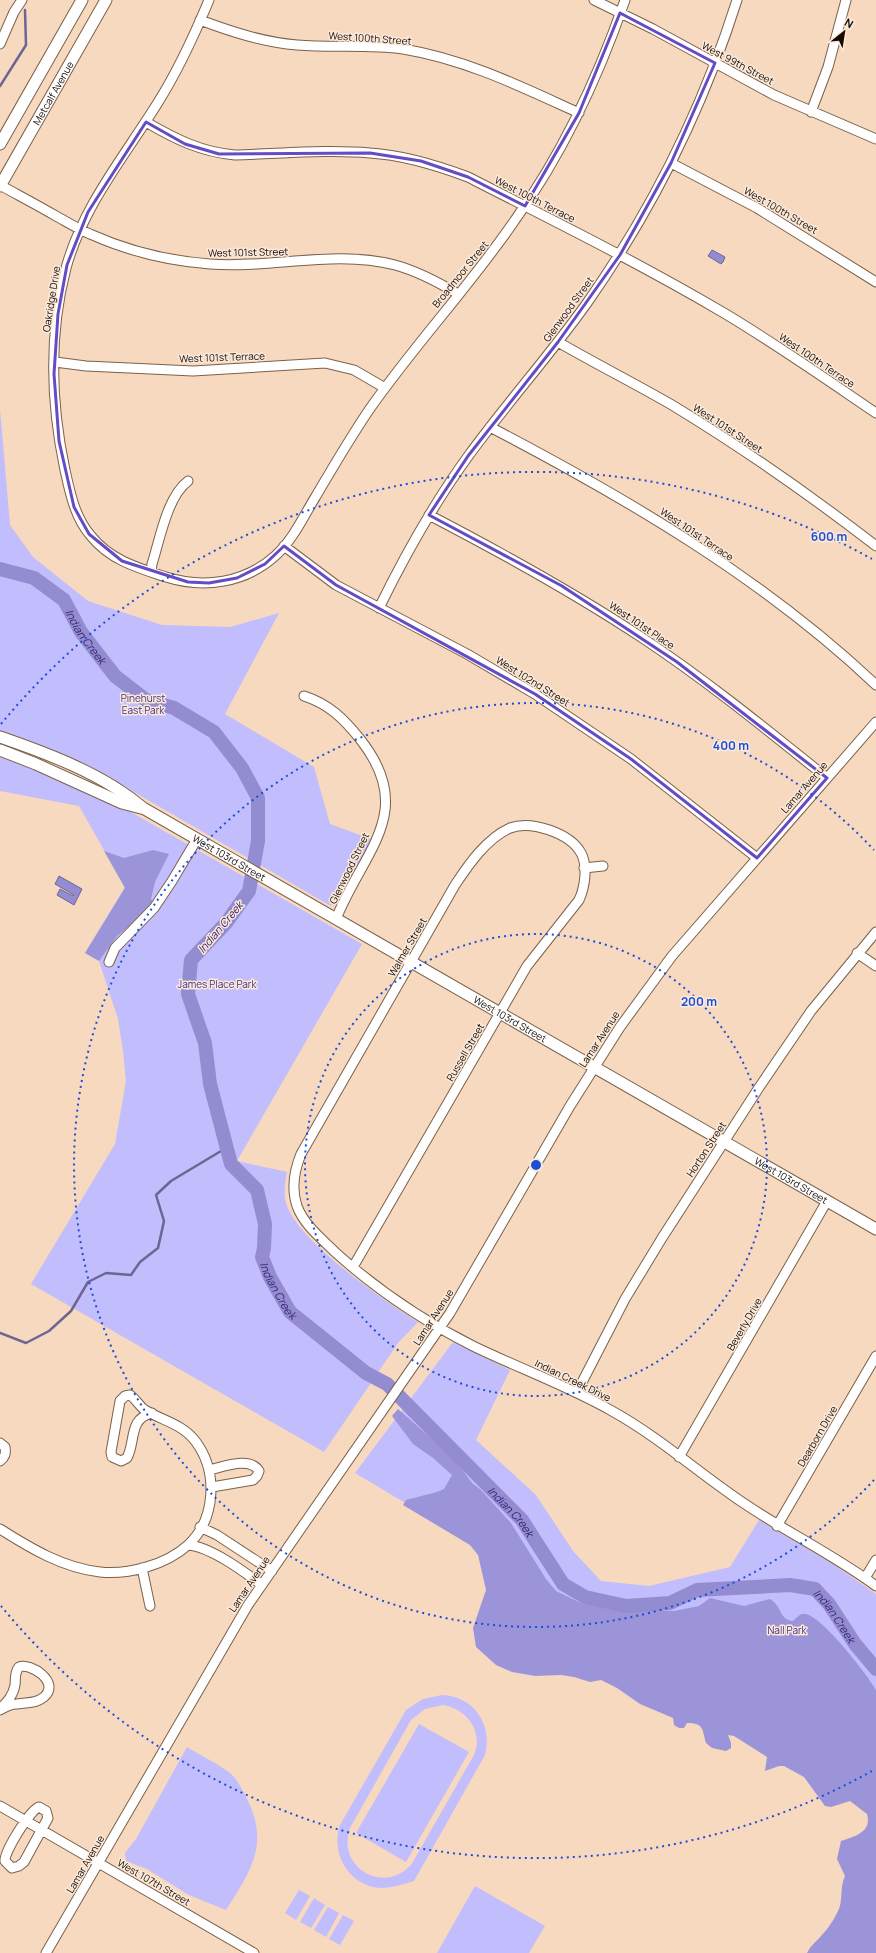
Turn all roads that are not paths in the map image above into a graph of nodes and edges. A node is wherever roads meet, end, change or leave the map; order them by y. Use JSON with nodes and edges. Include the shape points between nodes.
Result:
{"nodes":[{"id":1,"x":22,"y":0,"type":"edge"},
{"id":2,"x":82,"y":0,"type":"edge"},
{"id":3,"x":106,"y":0,"type":"edge"},
{"id":4,"x":209,"y":0,"type":"edge"},
{"id":5,"x":594,"y":0,"type":"edge"},
{"id":6,"x":624,"y":0,"type":"edge"},
{"id":7,"x":737,"y":0,"type":"edge"},
{"id":8,"x":846,"y":0,"type":"edge"},
{"id":9,"x":620,"y":13,"type":"junction"},
{"id":10,"x":200,"y":20,"type":"junction"},
{"id":11,"x":0,"y":44,"type":"edge"},
{"id":12,"x":715,"y":63,"type":"junction"},
{"id":13,"x":811,"y":112,"type":"junction"},
{"id":14,"x":579,"y":113,"type":"junction"},
{"id":15,"x":146,"y":122,"type":"junction"},
{"id":16,"x":876,"y":138,"type":"edge"},
{"id":17,"x":0,"y":144,"type":"edge"},
{"id":18,"x":671,"y":163,"type":"junction"},
{"id":19,"x":0,"y":185,"type":"edge"},
{"id":20,"x":525,"y":206,"type":"junction"},
{"id":21,"x":80,"y":229,"type":"junction"},
{"id":22,"x":620,"y":255,"type":"junction"},
{"id":23,"x":876,"y":282,"type":"edge"},
{"id":24,"x":458,"y":294,"type":"junction"},
{"id":25,"x":558,"y":342,"type":"junction"},
{"id":26,"x":55,"y":362,"type":"junction"},
{"id":27,"x":385,"y":388,"type":"junction"},
{"id":28,"x":876,"y":413,"type":"edge"},
{"id":29,"x":490,"y":427,"type":"junction"},
{"id":30,"x":188,"y":481,"type":"dead end"},
{"id":31,"x":429,"y":515,"type":"junction"},
{"id":32,"x":284,"y":546,"type":"junction"},
{"id":33,"x":876,"y":546,"type":"edge"},
{"id":34,"x":150,"y":572,"type":"junction"},
{"id":35,"x":378,"y":608,"type":"junction"},
{"id":36,"x":876,"y":685,"type":"edge"},
{"id":37,"x":304,"y":696,"type":"dead end"},
{"id":38,"x":876,"y":722,"type":"edge"},
{"id":39,"x":0,"y":737,"type":"edge"},
{"id":40,"x":0,"y":750,"type":"edge"},
{"id":41,"x":827,"y":778,"type":"junction"},
{"id":42,"x":143,"y":808,"type":"junction"},
{"id":43,"x":197,"y":839,"type":"junction"},
{"id":44,"x":757,"y":858,"type":"junction"},
{"id":45,"x":603,"y":866,"type":"dead end"},
{"id":46,"x":584,"y":868,"type":"junction"},
{"id":47,"x":336,"y":919,"type":"junction"},
{"id":48,"x":876,"y":932,"type":"edge"},
{"id":49,"x":858,"y":953,"type":"junction"},
{"id":50,"x":109,"y":962,"type":"dead end"},
{"id":51,"x":411,"y":962,"type":"junction"},
{"id":52,"x":876,"y":966,"type":"edge"},
{"id":53,"x":500,"y":1013,"type":"junction"},
{"id":54,"x":594,"y":1067,"type":"junction"},
{"id":55,"x":724,"y":1142,"type":"junction"},
{"id":56,"x":295,"y":1173,"type":"joint"},
{"id":57,"x":827,"y":1201,"type":"junction"},
{"id":58,"x":876,"y":1229,"type":"edge"},
{"id":59,"x":353,"y":1267,"type":"junction"},
{"id":60,"x":440,"y":1328,"type":"junction"},
{"id":61,"x":876,"y":1356,"type":"edge"},
{"id":62,"x":577,"y":1392,"type":"junction"},
{"id":63,"x":152,"y":1413,"type":"junction"},
{"id":64,"x":0,"y":1443,"type":"edge"},
{"id":65,"x":679,"y":1457,"type":"junction"},
{"id":66,"x":0,"y":1460,"type":"edge"},
{"id":67,"x":209,"y":1470,"type":"junction"},
{"id":68,"x":212,"y":1487,"type":"junction"},
{"id":69,"x":778,"y":1526,"type":"junction"},
{"id":70,"x":200,"y":1527,"type":"junction"},
{"id":71,"x":0,"y":1529,"type":"edge"},
{"id":72,"x":188,"y":1545,"type":"junction"},
{"id":73,"x":876,"y":1560,"type":"edge"},
{"id":74,"x":142,"y":1568,"type":"junction"},
{"id":75,"x":272,"y":1571,"type":"junction"},
{"id":76,"x":865,"y":1578,"type":"junction"},
{"id":77,"x":262,"y":1585,"type":"junction"},
{"id":78,"x":876,"y":1586,"type":"edge"},
{"id":79,"x":150,"y":1606,"type":"dead end"},
{"id":80,"x":0,"y":1710,"type":"edge"},
{"id":81,"x":0,"y":1806,"type":"edge"},
{"id":82,"x":26,"y":1821,"type":"junction"},
{"id":83,"x":42,"y":1830,"type":"junction"},
{"id":84,"x":98,"y":1862,"type":"junction"},
{"id":85,"x":46,"y":1953,"type":"edge"},
{"id":86,"x":254,"y":1953,"type":"edge"}],
"edges":[{"from":1,"to":11,"type":"street"},
{"from":2,"to":17,"type":"main road","name":"Metcalf Avenue"},
{"from":3,"to":19,"type":"main road","name":"Metcalf Avenue"},
{"from":4,"to":10,"type":"street","name":"Oakridge Drive"},
{"from":5,"to":9,"type":"street","name":"West 99th Street"},
{"from":6,"to":9,"type":"street","name":"Broadmoor Street"},
{"from":7,"to":12,"type":"street","name":"Glenwood Street"},
{"from":8,"to":13,"type":"street","via":[[828,67]]},
{"from":9,"to":12,"type":"street","name":"West 99th Street"},
{"from":9,"to":14,"type":"street","name":"Broadmoor Street","via":[[608,48]]},
{"from":10,"to":14,"type":"street","name":"West 100th Street","via":[[249,37],[277,43],[385,48],[428,54],[478,69]]},
{"from":10,"to":15,"type":"street","name":"Oakridge Drive","via":[[170,82]]},
{"from":12,"to":13,"type":"street","name":"West 99th Street"},
{"from":12,"to":18,"type":"street","name":"Glenwood Street"},
{"from":13,"to":16,"type":"street","name":"West 99th Street"},
{"from":14,"to":20,"type":"street","name":"Broadmoor Street"},
{"from":15,"to":20,"type":"street","name":"West 100th Terrace","via":[[185,144],[219,154],[370,153],[421,161],[468,177]]},
{"from":15,"to":21,"type":"street","name":"Oakridge Drive","via":[[93,202]]},
{"from":18,"to":22,"type":"street","name":"Glenwood Street"},
{"from":18,"to":23,"type":"street","name":"West 100th Street","via":[[764,212]]},
{"from":19,"to":21,"type":"street","name":"West 101st Street"},
{"from":20,"to":22,"type":"street","name":"West 100th Terrace"},
{"from":20,"to":24,"type":"street","name":"Broadmoor Street"},
{"from":21,"to":24,"type":"street","name":"West 101st Street","via":[[146,254],[210,264],[373,261],[415,272]]},
{"from":21,"to":26,"type":"street","name":"Oakridge Drive","via":[[62,286]]},
{"from":22,"to":25,"type":"street","name":"Glenwood Street"},
{"from":22,"to":28,"type":"street","name":"West 100th Terrace","via":[[760,335]]},
{"from":24,"to":27,"type":"street","name":"Broadmoor Street"},
{"from":25,"to":29,"type":"street","name":"Glenwood Street"},
{"from":25,"to":33,"type":"street","name":"West 101st Street","via":[[705,426],[792,484]]},
{"from":26,"to":27,"type":"street","name":"West 101st Terrace","via":[[193,371],[325,363],[354,370]]},
{"from":26,"to":34,"type":"street","name":"Oakridge Drive","via":[[56,412],[60,441],[67,481],[79,520],[88,534],[107,552]]},
{"from":27,"to":32,"type":"street","name":"Broadmoor Street"},
{"from":29,"to":31,"type":"street","name":"Glenwood Street"},
{"from":29,"to":36,"type":"street","name":"West 101st Terrace","via":[[596,484],[699,548],[796,618]]},
{"from":30,"to":34,"type":"street","via":[[181,486],[172,501]]},
{"from":31,"to":35,"type":"street","name":"Glenwood Street"},
{"from":31,"to":41,"type":"street","name":"West 101st Place","via":[[562,586],[642,637],[720,693]]},
{"from":32,"to":34,"type":"street","name":"Oakridge Drive","via":[[275,556],[252,572],[225,581],[188,582]]},
{"from":32,"to":35,"type":"street","name":"West 102nd Street","via":[[336,585]]},
{"from":35,"to":44,"type":"street","name":"West 102nd Street","via":[[467,654],[535,694],[631,759]]},
{"from":37,"to":47,"type":"street","name":"Glenwood Street","via":[[330,708],[354,732],[381,772],[386,792],[384,816],[377,836]]},
{"from":38,"to":41,"type":"street","name":"Lamar Avenue"},
{"from":39,"to":42,"type":"main road","name":"West 103rd Street","via":[[85,771],[127,794]]},
{"from":40,"to":42,"type":"main road","name":"West 103rd Street","via":[[122,803]]},
{"from":41,"to":44,"type":"street","name":"Lamar Avenue"},
{"from":42,"to":43,"type":"main road","name":"West 103rd Street"},
{"from":43,"to":47,"type":"main road","name":"West 103rd Street"},
{"from":43,"to":50,"type":"street","via":[[154,908],[115,948]]},
{"from":44,"to":54,"type":"street","name":"Lamar Avenue","via":[[672,956],[640,998]]},
{"from":45,"to":46,"type":"street"},
{"from":46,"to":51,"type":"street","name":"Walmer Street","via":[[581,853],[553,831],[528,825],[510,828],[495,837],[464,873]]},
{"from":46,"to":53,"type":"street","name":"Russell Street","via":[[584,888],[576,906],[527,966]]},
{"from":47,"to":51,"type":"main road","name":"West 103rd Street"},
{"from":48,"to":49,"type":"street","name":"Horton Street"},
{"from":49,"to":52,"type":"street"},
{"from":49,"to":55,"type":"street","name":"Horton Street","via":[[786,1046]]},
{"from":51,"to":53,"type":"main road","name":"West 103rd Street"},
{"from":51,"to":56,"type":"street","name":"Walmer Street","via":[[301,1154]]},
{"from":53,"to":54,"type":"main road","name":"West 103rd Street"},
{"from":53,"to":59,"type":"street","name":"Russell Street"},
{"from":54,"to":55,"type":"main road","name":"West 103rd Street"},
{"from":54,"to":60,"type":"street","name":"Lamar Avenue"},
{"from":55,"to":57,"type":"main road","name":"West 103rd Street"},
{"from":55,"to":62,"type":"street","name":"Horton Street","via":[[626,1299]]},
{"from":56,"to":59,"type":"street","name":"Indian Creek Drive","via":[[295,1199],[301,1214],[313,1230]]},
{"from":57,"to":58,"type":"main road","name":"West 103rd Street"},
{"from":57,"to":65,"type":"street","name":"Beverly Drive"},
{"from":59,"to":60,"type":"street","name":"Indian Creek Drive","via":[[393,1298]]},
{"from":60,"to":62,"type":"street","name":"Indian Creek Drive","via":[[475,1347]]},
{"from":60,"to":75,"type":"street","name":"Lamar Avenue"},
{"from":61,"to":69,"type":"street","name":"Dearborn Drive"},
{"from":62,"to":65,"type":"street","name":"Indian Creek Drive","via":[[614,1412]]},
{"from":63,"to":63,"type":"street","via":[[146,1414],[134,1426],[127,1458],[121,1461],[114,1459],[111,1452],[122,1398],[130,1395]]},
{"from":63,"to":67,"type":"street","via":[[173,1423],[189,1435],[200,1449]]},
{"from":64,"to":66,"type":"street","via":[[6,1452],[5,1457]]},
{"from":65,"to":69,"type":"street","name":"Indian Creek Drive"},
{"from":67,"to":68,"type":"street"},
{"from":67,"to":68,"type":"street","via":[[247,1463],[256,1466],[259,1471],[253,1480]]},
{"from":68,"to":70,"type":"street","via":[[210,1502]]},
{"from":69,"to":76,"type":"street","name":"Indian Creek Drive"},
{"from":70,"to":72,"type":"street"},
{"from":70,"to":75,"type":"street","via":[[217,1535]]},
{"from":71,"to":74,"type":"street","via":[[33,1549],[71,1566],[105,1572]]},
{"from":72,"to":74,"type":"street","via":[[167,1559]]},
{"from":72,"to":77,"type":"street","via":[[212,1554]]},
{"from":73,"to":76,"type":"street"},
{"from":74,"to":79,"type":"street"},
{"from":75,"to":77,"type":"street","name":"Lamar Avenue"},
{"from":76,"to":78,"type":"street","name":"Indian Creek Drive"},
{"from":77,"to":84,"type":"street","name":"Lamar Avenue","via":[[219,1653]]},
{"from":80,"to":80,"type":"street","via":[[17,1704],[36,1702],[48,1692],[48,1680],[28,1666],[19,1667],[15,1672],[16,1683],[12,1695]]},
{"from":81,"to":82,"type":"street","name":"West 107th Street"},
{"from":82,"to":83,"type":"street","name":"West 107th Street"},
{"from":82,"to":83,"type":"street","via":[[35,1808],[43,1808],[48,1815]]},
{"from":82,"to":83,"type":"street","via":[[5,1857],[6,1864],[12,1868],[24,1862]]},
{"from":83,"to":84,"type":"street","name":"West 107th Street"},
{"from":84,"to":85,"type":"street","name":"Lamar Avenue"},
{"from":84,"to":86,"type":"street","name":"West 107th Street"}]}
